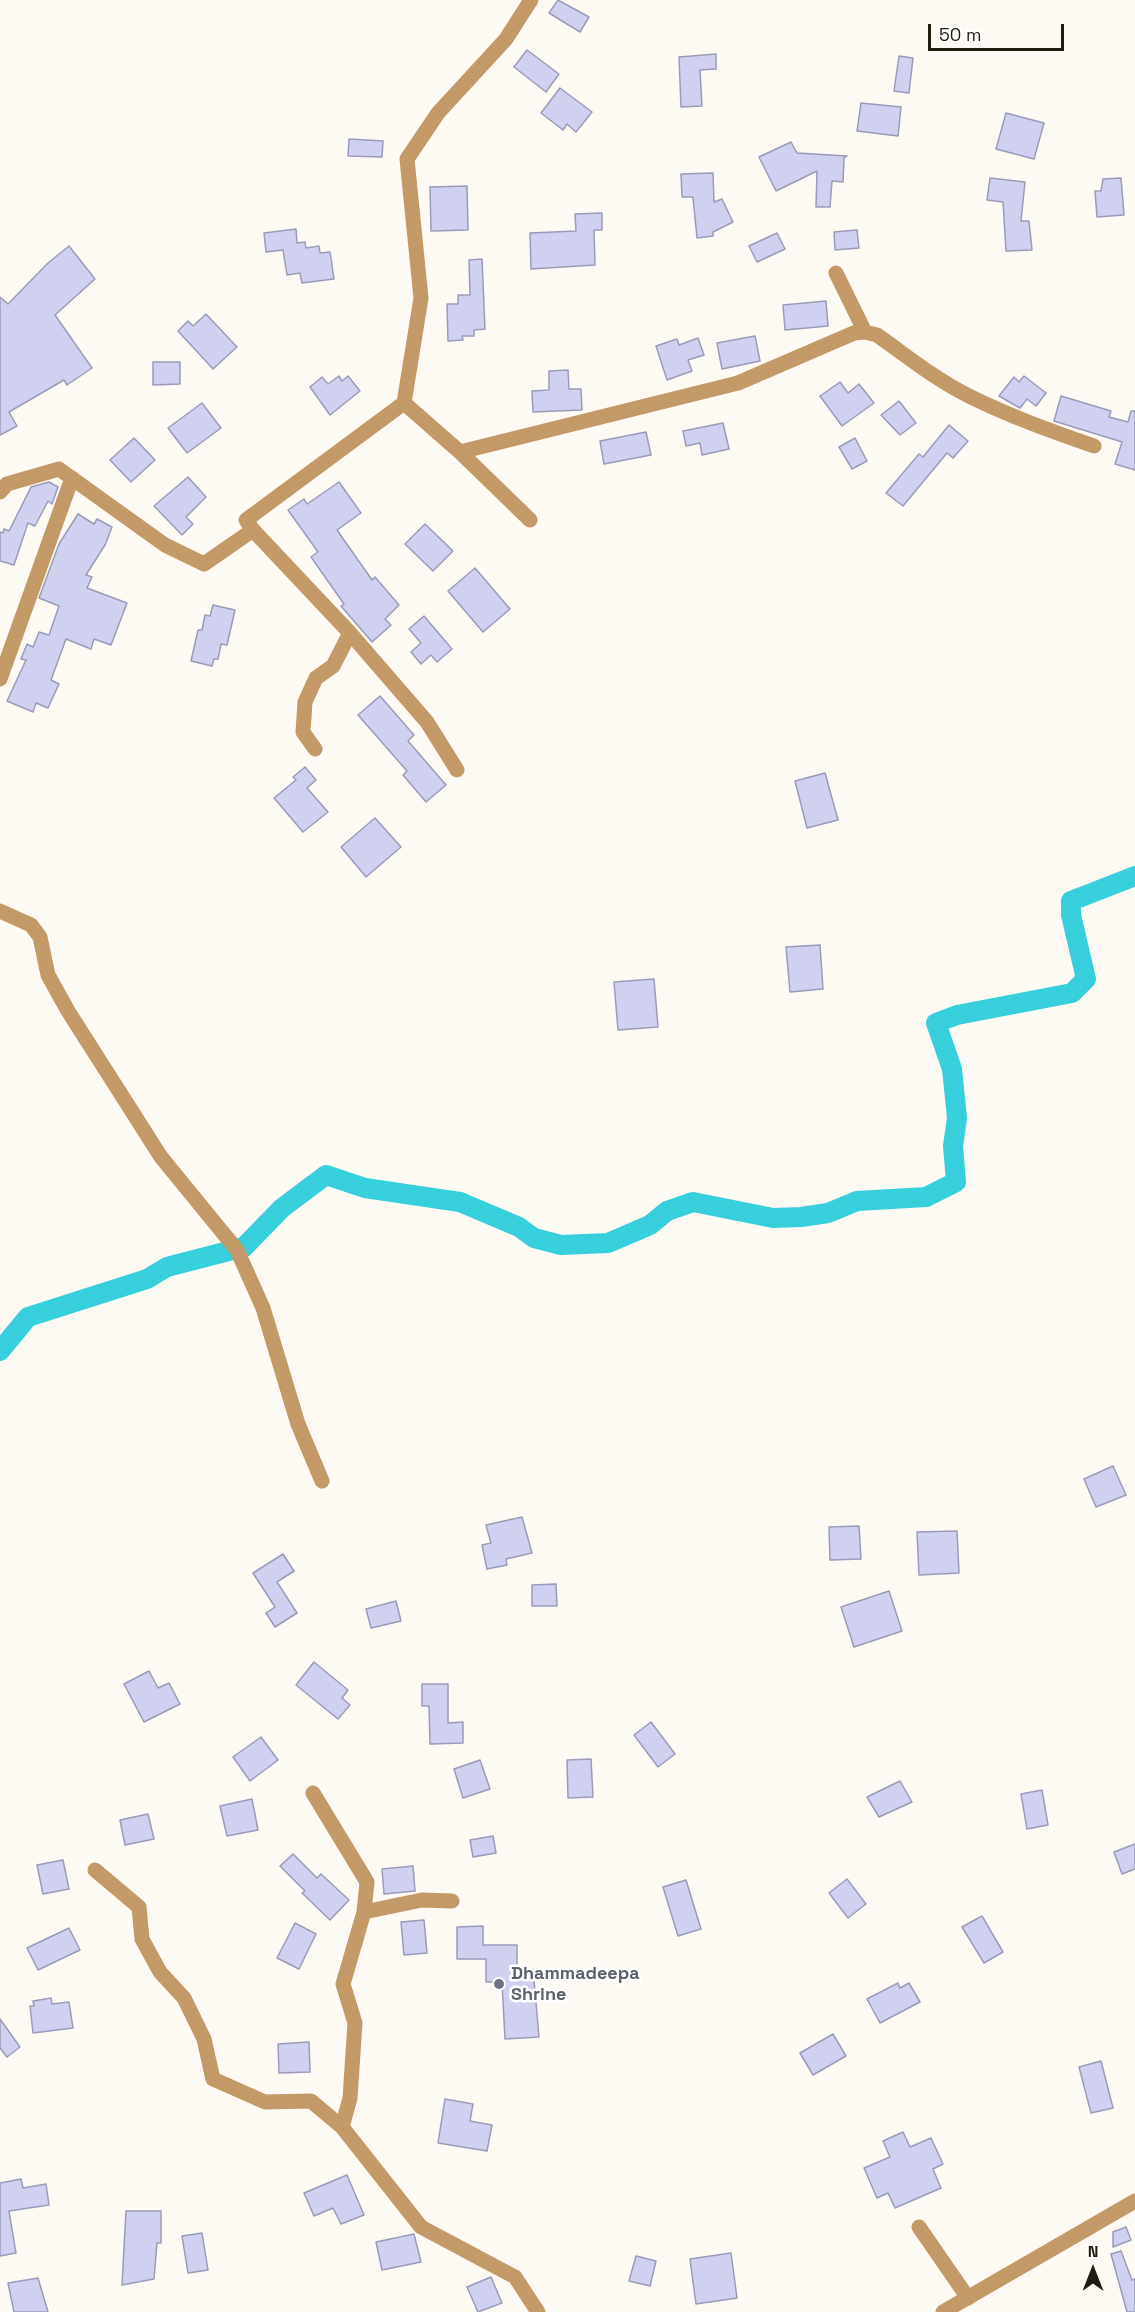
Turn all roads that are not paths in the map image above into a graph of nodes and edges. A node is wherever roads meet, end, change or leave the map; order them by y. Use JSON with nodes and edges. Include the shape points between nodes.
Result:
{"nodes":[{"id":1,"x":531,"y":0,"type":"edge"},
{"id":2,"x":836,"y":273,"type":"dead end"},
{"id":3,"x":865,"y":332,"type":"junction"},
{"id":4,"x":405,"y":403,"type":"junction"},
{"id":5,"x":1094,"y":446,"type":"dead end"},
{"id":6,"x":460,"y":453,"type":"junction"},
{"id":7,"x":72,"y":478,"type":"junction"},
{"id":8,"x":2,"y":482,"type":"edge"},
{"id":9,"x":530,"y":520,"type":"dead end"},
{"id":10,"x":253,"y":530,"type":"junction"},
{"id":11,"x":350,"y":633,"type":"junction"},
{"id":12,"x":0,"y":679,"type":"edge"},
{"id":13,"x":315,"y":749,"type":"dead end"},
{"id":14,"x":457,"y":770,"type":"dead end"},
{"id":15,"x":0,"y":911,"type":"edge"},
{"id":16,"x":322,"y":1481,"type":"dead end"},
{"id":17,"x":313,"y":1793,"type":"dead end"},
{"id":18,"x":95,"y":1870,"type":"dead end"},
{"id":19,"x":452,"y":1901,"type":"dead end"},
{"id":20,"x":364,"y":1912,"type":"junction"},
{"id":21,"x":342,"y":2127,"type":"junction"},
{"id":22,"x":1135,"y":2201,"type":"edge"},
{"id":23,"x":919,"y":2227,"type":"dead end"},
{"id":24,"x":968,"y":2298,"type":"junction"},
{"id":25,"x":538,"y":2312,"type":"edge"},
{"id":26,"x":943,"y":2312,"type":"edge"}],
"edges":[{"from":1,"to":4,"type":"street","via":[[506,39],[438,113],[407,159],[420,298]]},
{"from":2,"to":3,"type":"street"},
{"from":3,"to":5,"type":"street","via":[[877,335],[969,396]]},
{"from":3,"to":6,"type":"street","via":[[854,333],[738,383]]},
{"from":4,"to":6,"type":"street"},
{"from":4,"to":10,"type":"street","via":[[246,520]]},
{"from":6,"to":9,"type":"street"},
{"from":7,"to":8,"type":"street","via":[[59,470]]},
{"from":7,"to":10,"type":"street","via":[[165,545],[204,564]]},
{"from":7,"to":12,"type":"street"},
{"from":10,"to":11,"type":"street"},
{"from":11,"to":13,"type":"street","via":[[333,666],[316,678],[305,702],[303,732]]},
{"from":11,"to":14,"type":"street","via":[[427,722]]},
{"from":15,"to":16,"type":"street","via":[[31,925],[40,937],[48,975],[68,1011],[161,1156],[237,1250],[263,1308],[298,1424]]},
{"from":17,"to":20,"type":"street","via":[[367,1882]]},
{"from":18,"to":21,"type":"street","via":[[139,1907],[142,1939],[160,1972],[184,1998],[204,2039],[213,2079],[265,2102],[311,2102]]},
{"from":19,"to":20,"type":"street","via":[[422,1900]]},
{"from":20,"to":21,"type":"street","via":[[343,1984],[355,2023],[350,2098]]},
{"from":21,"to":25,"type":"street","via":[[421,2227],[515,2277]]},
{"from":22,"to":24,"type":"street"},
{"from":23,"to":24,"type":"street"},
{"from":24,"to":26,"type":"street"}]}
